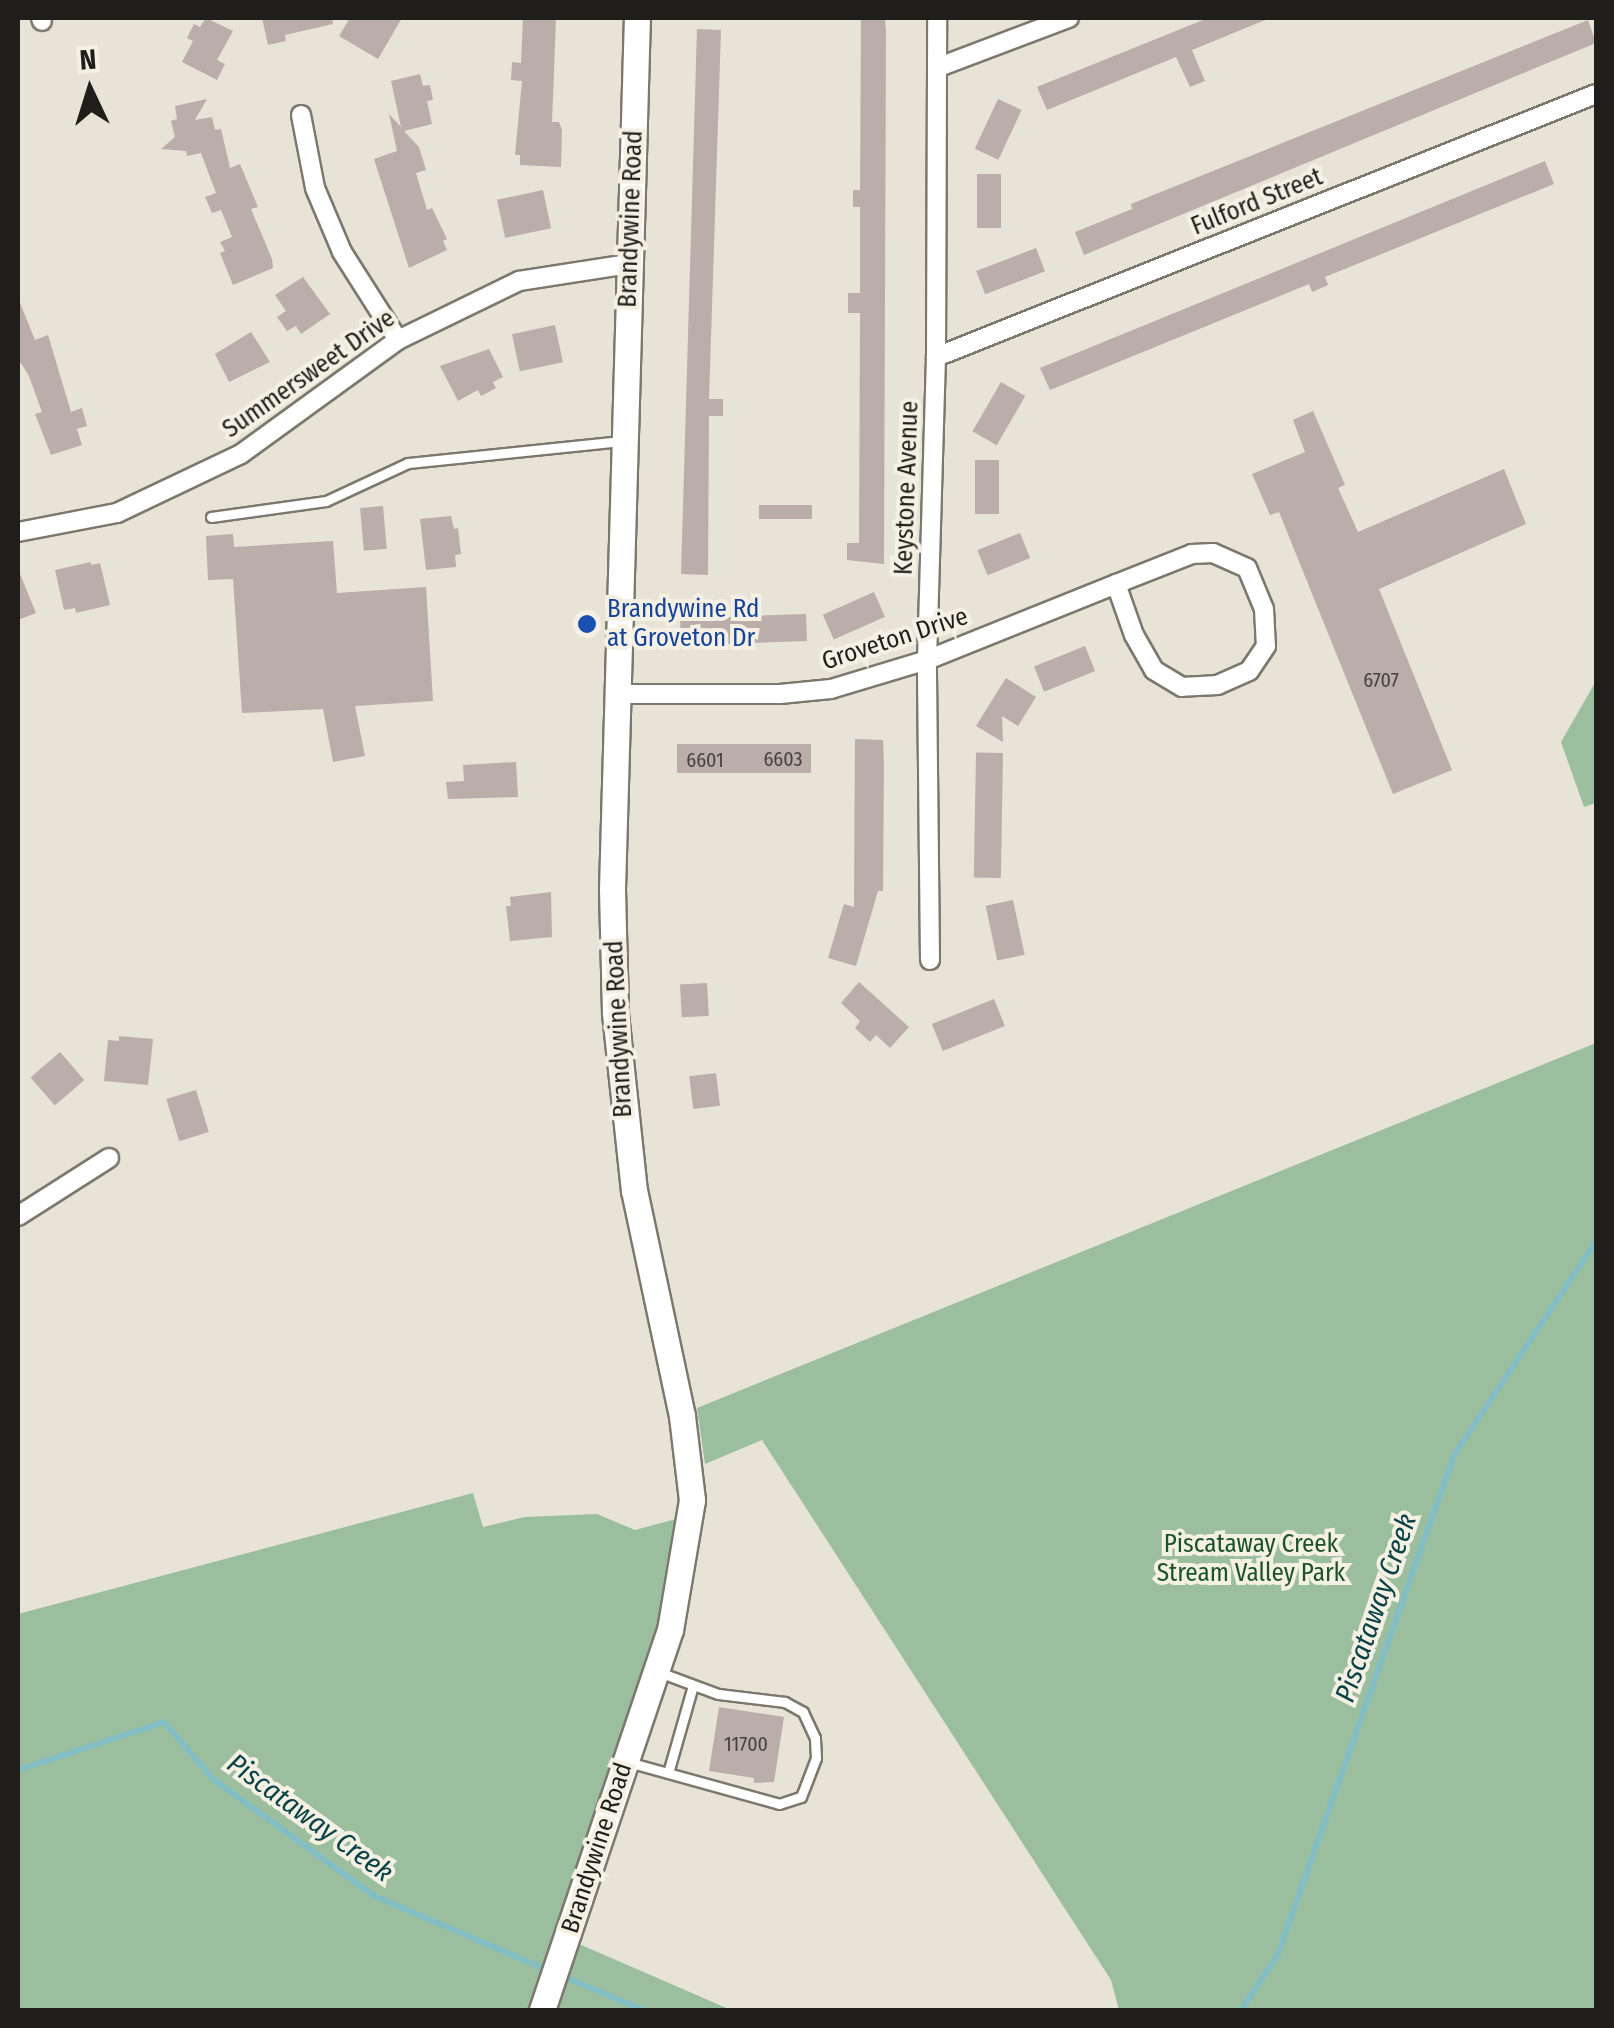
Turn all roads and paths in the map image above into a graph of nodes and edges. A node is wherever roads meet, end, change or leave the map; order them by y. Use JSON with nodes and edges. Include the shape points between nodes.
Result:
{"nodes":[{"id":1,"x":637,"y":18,"type":"edge"},
{"id":2,"x":937,"y":18,"type":"edge"},
{"id":3,"x":1069,"y":18,"type":"edge"},
{"id":4,"x":939,"y":67,"type":"junction"},
{"id":5,"x":1596,"y":94,"type":"edge"},
{"id":6,"x":301,"y":115,"type":"dead end"},
{"id":7,"x":629,"y":264,"type":"junction"},
{"id":8,"x":398,"y":340,"type":"junction"},
{"id":9,"x":936,"y":357,"type":"junction"},
{"id":10,"x":625,"y":440,"type":"junction"},
{"id":11,"x":210,"y":517,"type":"dead end"},
{"id":12,"x":18,"y":532,"type":"edge"},
{"id":13,"x":1116,"y":584,"type":"junction"},
{"id":14,"x":928,"y":660,"type":"junction"},
{"id":15,"x":618,"y":694,"type":"junction"},
{"id":16,"x":930,"y":960,"type":"dead end"},
{"id":17,"x":109,"y":1158,"type":"dead end"},
{"id":18,"x":18,"y":1216,"type":"edge"},
{"id":19,"x":655,"y":1670,"type":"junction"},
{"id":20,"x":693,"y":1685,"type":"junction"},
{"id":21,"x":625,"y":1762,"type":"junction"},
{"id":22,"x":668,"y":1773,"type":"junction"},
{"id":23,"x":545,"y":2002,"type":"edge"}],
"edges":[{"from":1,"to":7,"type":"main road","name":"Brandywine Road"},
{"from":2,"to":4,"type":"street","name":"Keystone Avenue"},
{"from":3,"to":4,"type":"street"},
{"from":4,"to":9,"type":"street","name":"Keystone Avenue"},
{"from":5,"to":9,"type":"street","name":"Fulford Street"},
{"from":6,"to":8,"type":"street","via":[[315,188],[342,252]]},
{"from":7,"to":8,"type":"street","name":"Summersweet Drive","via":[[518,281]]},
{"from":7,"to":10,"type":"main road","name":"Brandywine Road"},
{"from":8,"to":12,"type":"street","name":"Summersweet Drive","via":[[241,454],[116,513]]},
{"from":9,"to":14,"type":"street","name":"Keystone Avenue"},
{"from":10,"to":11,"type":"lane","via":[[408,463],[343,496]]},
{"from":10,"to":15,"type":"main road","name":"Brandywine Road"},
{"from":13,"to":13,"type":"street","name":"Groveton Drive","via":[[1192,554],[1213,554],[1246,568],[1264,609],[1266,646],[1248,670],[1218,685],[1182,687],[1154,670]]},
{"from":13,"to":14,"type":"street","name":"Groveton Drive"},
{"from":14,"to":15,"type":"street","name":"Groveton Drive","via":[[831,688],[780,694]]},
{"from":14,"to":16,"type":"street","name":"Keystone Avenue"},
{"from":15,"to":19,"type":"main road","name":"Brandywine Road","via":[[615,1012],[627,1146],[682,1416],[692,1500],[670,1630]]},
{"from":17,"to":18,"type":"street"},
{"from":19,"to":20,"type":"lane"},
{"from":19,"to":21,"type":"main road","name":"Brandywine Road"},
{"from":20,"to":22,"type":"lane"},
{"from":20,"to":22,"type":"lane","via":[[785,1702],[803,1712],[816,1758],[801,1797],[780,1804]]},
{"from":21,"to":22,"type":"lane"},
{"from":21,"to":23,"type":"main road","name":"Brandywine Road"}]}
